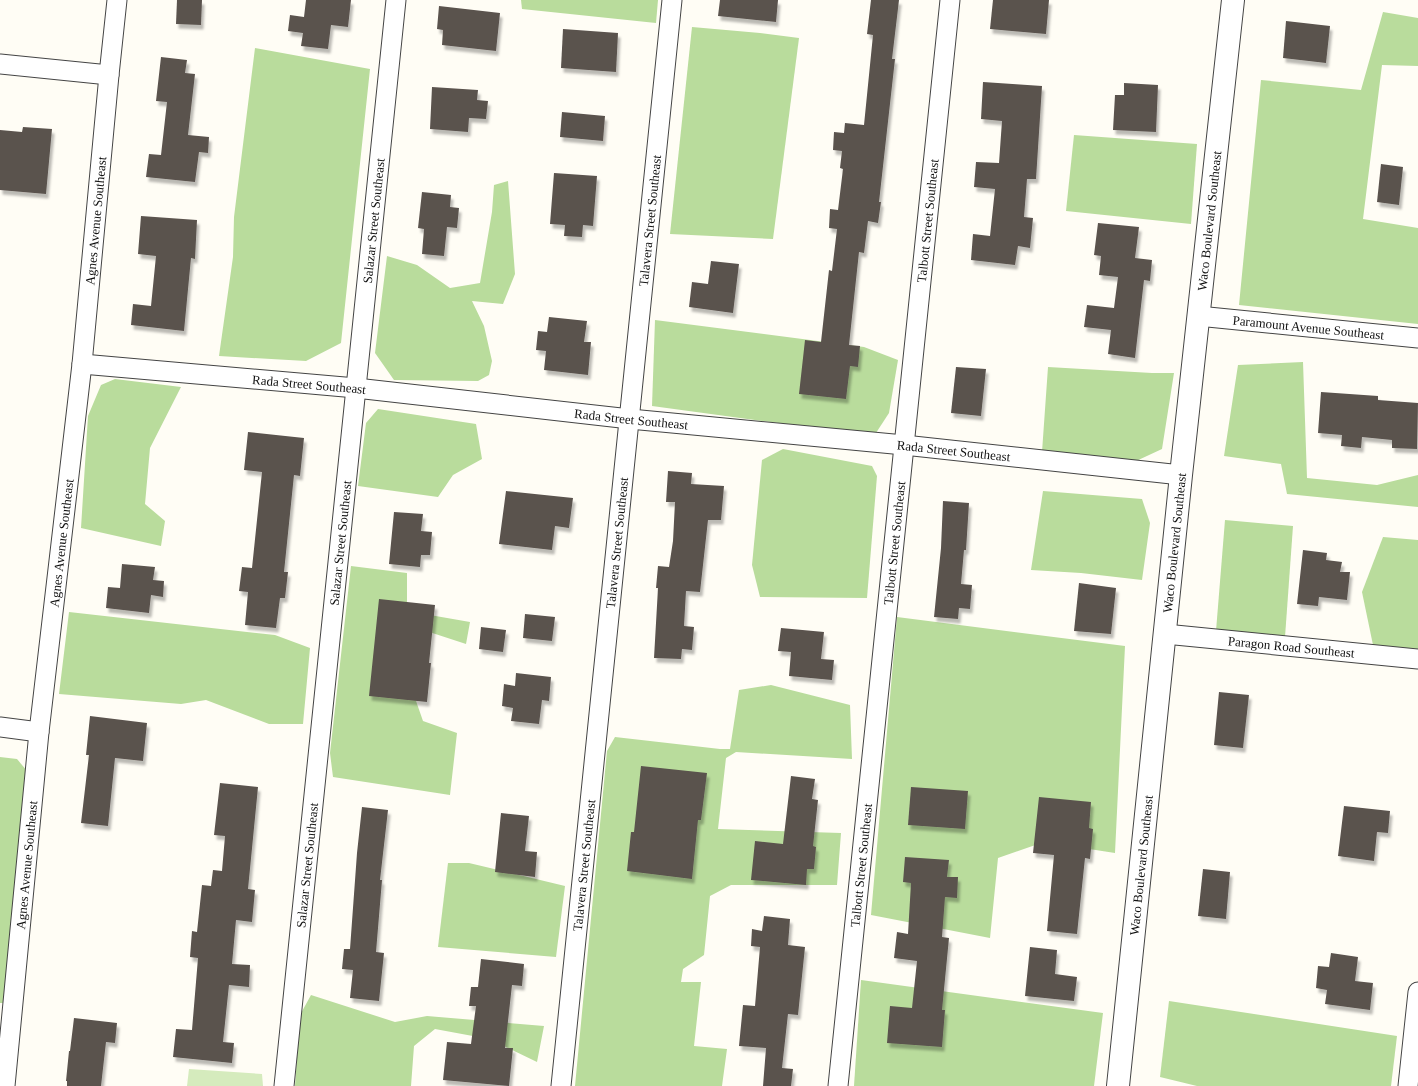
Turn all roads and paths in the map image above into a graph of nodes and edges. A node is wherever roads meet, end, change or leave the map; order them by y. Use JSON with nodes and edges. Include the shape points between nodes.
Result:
{"nodes":[{"id":1,"x":117,"y":0,"type":"edge"},
{"id":2,"x":396,"y":0,"type":"edge"},
{"id":3,"x":672,"y":0,"type":"edge"},
{"id":4,"x":950,"y":0,"type":"edge"},
{"id":5,"x":1233,"y":0,"type":"edge"},
{"id":6,"x":0,"y":64,"type":"edge"},
{"id":7,"x":109,"y":75,"type":"junction"},
{"id":8,"x":1198,"y":316,"type":"junction"},
{"id":9,"x":1418,"y":338,"type":"edge"},
{"id":10,"x":82,"y":364,"type":"junction"},
{"id":11,"x":356,"y":388,"type":"junction"},
{"id":12,"x":630,"y":419,"type":"junction"},
{"id":13,"x":904,"y":446,"type":"junction"},
{"id":14,"x":1181,"y":475,"type":"junction"},
{"id":15,"x":1165,"y":634,"type":"junction"},
{"id":16,"x":1418,"y":659,"type":"edge"},
{"id":17,"x":0,"y":727,"type":"edge"},
{"id":18,"x":39,"y":732,"type":"junction"},
{"id":19,"x":1418,"y":992,"type":"edge"},
{"id":20,"x":5,"y":1086,"type":"edge"},
{"id":21,"x":284,"y":1086,"type":"edge"},
{"id":22,"x":561,"y":1086,"type":"edge"},
{"id":23,"x":838,"y":1086,"type":"edge"},
{"id":24,"x":1118,"y":1086,"type":"edge"},
{"id":25,"x":1408,"y":1086,"type":"edge"}],
"edges":[{"from":1,"to":7,"type":"street","name":"Agnes Avenue Southeast"},
{"from":2,"to":11,"type":"street","name":"Salazar Street Southeast"},
{"from":3,"to":12,"type":"street","name":"Talavera Street Southeast"},
{"from":4,"to":13,"type":"street","name":"Talbott Street Southeast"},
{"from":5,"to":8,"type":"street","name":"Waco Boulevard Southeast"},
{"from":6,"to":7,"type":"street"},
{"from":7,"to":10,"type":"street","name":"Agnes Avenue Southeast"},
{"from":8,"to":9,"type":"street","name":"Paramount Avenue Southeast"},
{"from":8,"to":14,"type":"street","name":"Waco Boulevard Southeast"},
{"from":10,"to":11,"type":"street","name":"Rada Street Southeast"},
{"from":10,"to":18,"type":"street","name":"Agnes Avenue Southeast"},
{"from":11,"to":12,"type":"street","name":"Rada Street Southeast"},
{"from":11,"to":21,"type":"street","name":"Salazar Street Southeast"},
{"from":12,"to":13,"type":"street","name":"Rada Street Southeast"},
{"from":12,"to":22,"type":"street","name":"Talavera Street Southeast"},
{"from":13,"to":14,"type":"street","name":"Rada Street Southeast"},
{"from":13,"to":23,"type":"street","name":"Talbott Street Southeast"},
{"from":14,"to":15,"type":"street","name":"Waco Boulevard Southeast"},
{"from":15,"to":16,"type":"street","name":"Paragon Road Southeast"},
{"from":15,"to":24,"type":"street","name":"Waco Boulevard Southeast"},
{"from":17,"to":18,"type":"street"},
{"from":18,"to":20,"type":"street","name":"Agnes Avenue Southeast"},
{"from":19,"to":25,"type":"street"}]}
